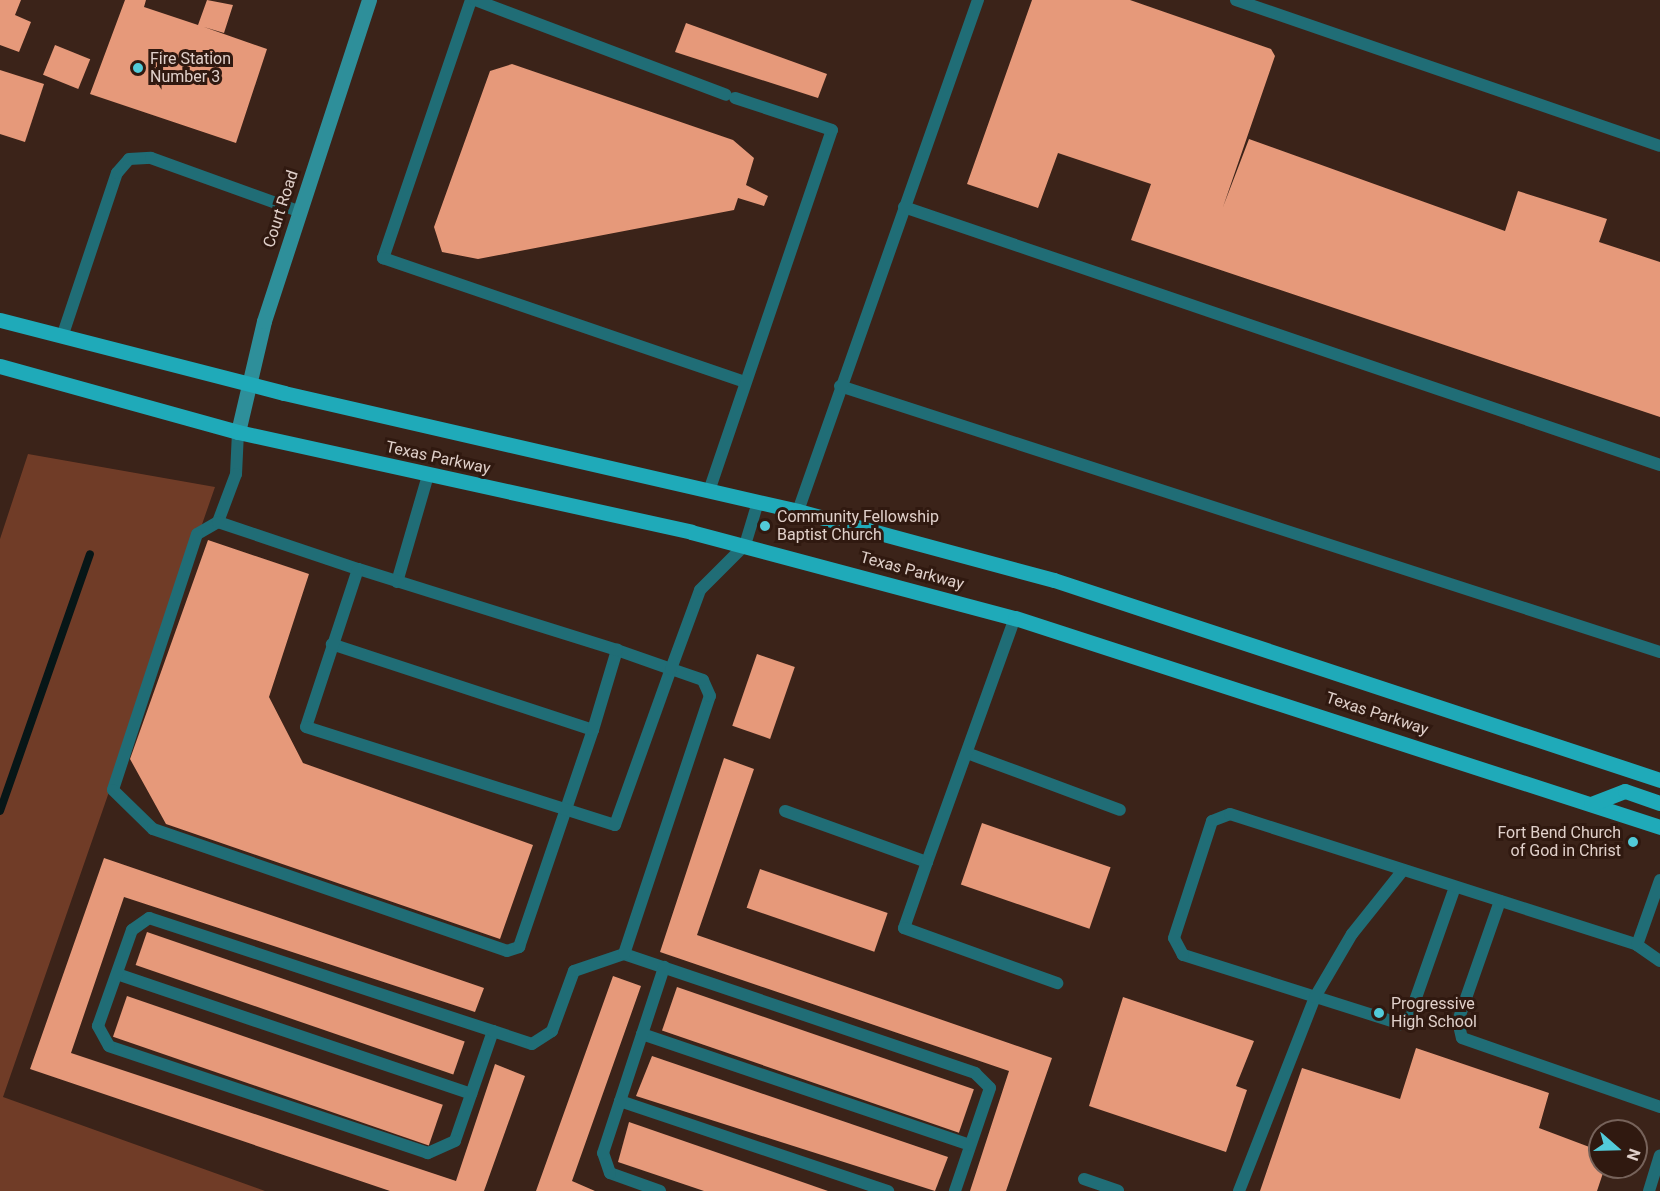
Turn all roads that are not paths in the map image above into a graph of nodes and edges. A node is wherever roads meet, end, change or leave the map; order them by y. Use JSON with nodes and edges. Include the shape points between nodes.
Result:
{"nodes":[{"id":1,"x":369,"y":0,"type":"edge"},
{"id":2,"x":473,"y":0,"type":"edge"},
{"id":3,"x":978,"y":0,"type":"edge"},
{"id":4,"x":1236,"y":0,"type":"edge"},
{"id":5,"x":1660,"y":146,"type":"edge"},
{"id":6,"x":904,"y":207,"type":"junction"},
{"id":7,"x":298,"y":211,"type":"junction"},
{"id":8,"x":0,"y":320,"type":"edge"},
{"id":9,"x":62,"y":337,"type":"junction"},
{"id":10,"x":0,"y":366,"type":"edge"},
{"id":11,"x":746,"y":382,"type":"junction"},
{"id":12,"x":248,"y":384,"type":"junction"},
{"id":13,"x":840,"y":386,"type":"junction"},
{"id":14,"x":238,"y":432,"type":"junction"},
{"id":15,"x":1660,"y":465,"type":"edge"},
{"id":16,"x":428,"y":475,"type":"junction"},
{"id":17,"x":709,"y":490,"type":"junction"},
{"id":18,"x":758,"y":502,"type":"junction"},
{"id":19,"x":798,"y":511,"type":"junction"},
{"id":20,"x":218,"y":522,"type":"junction"},
{"id":21,"x":745,"y":545,"type":"junction"},
{"id":22,"x":358,"y":569,"type":"junction"},
{"id":23,"x":397,"y":582,"type":"junction"},
{"id":24,"x":1015,"y":618,"type":"junction"},
{"id":25,"x":333,"y":644,"type":"junction"},
{"id":26,"x":617,"y":650,"type":"junction"},
{"id":27,"x":1660,"y":652,"type":"edge"},
{"id":28,"x":671,"y":669,"type":"junction"},
{"id":29,"x":593,"y":730,"type":"junction"},
{"id":30,"x":967,"y":753,"type":"junction"},
{"id":31,"x":1660,"y":780,"type":"edge"},
{"id":32,"x":1660,"y":803,"type":"edge"},
{"id":33,"x":1591,"y":804,"type":"junction"},
{"id":34,"x":568,"y":808,"type":"junction"},
{"id":35,"x":1120,"y":810,"type":"dead end"},
{"id":36,"x":785,"y":811,"type":"dead end"},
{"id":37,"x":1660,"y":827,"type":"edge"},
{"id":38,"x":927,"y":862,"type":"junction"},
{"id":39,"x":1403,"y":870,"type":"junction"},
{"id":40,"x":1660,"y":880,"type":"edge"},
{"id":41,"x":1455,"y":887,"type":"junction"},
{"id":42,"x":1500,"y":901,"type":"junction"},
{"id":43,"x":1637,"y":945,"type":"junction"},
{"id":44,"x":624,"y":954,"type":"junction"},
{"id":45,"x":1660,"y":961,"type":"edge"},
{"id":46,"x":664,"y":967,"type":"junction"},
{"id":47,"x":117,"y":974,"type":"junction"},
{"id":48,"x":1057,"y":983,"type":"dead end"},
{"id":49,"x":1315,"y":997,"type":"junction"},
{"id":50,"x":493,"y":1031,"type":"junction"},
{"id":51,"x":642,"y":1034,"type":"junction"},
{"id":52,"x":471,"y":1094,"type":"junction"},
{"id":53,"x":620,"y":1101,"type":"junction"},
{"id":54,"x":1660,"y":1107,"type":"edge"},
{"id":55,"x":970,"y":1145,"type":"junction"},
{"id":56,"x":1660,"y":1156,"type":"edge"},
{"id":57,"x":1084,"y":1179,"type":"dead end"},
{"id":58,"x":660,"y":1191,"type":"edge"},
{"id":59,"x":888,"y":1191,"type":"edge"},
{"id":60,"x":955,"y":1191,"type":"edge"},
{"id":61,"x":1118,"y":1191,"type":"edge"},
{"id":62,"x":1239,"y":1191,"type":"edge"},
{"id":63,"x":1649,"y":1191,"type":"edge"}],
"edges":[{"from":1,"to":7,"type":"street","name":"Court Road"},
{"from":2,"to":11,"type":"lane","via":[[731,97],[832,130]]},
{"from":2,"to":11,"type":"lane","via":[[383,258]]},
{"from":3,"to":6,"type":"lane"},
{"from":4,"to":5,"type":"lane"},
{"from":6,"to":13,"type":"lane"},
{"from":6,"to":15,"type":"lane"},
{"from":7,"to":9,"type":"lane","via":[[151,158],[129,159],[117,173]]},
{"from":7,"to":12,"type":"street","name":"Court Road"},
{"from":8,"to":9,"type":"main road","name":"Texas Parkway"},
{"from":9,"to":12,"type":"main road","name":"Texas Parkway"},
{"from":10,"to":14,"type":"main road","name":"Texas Parkway"},
{"from":11,"to":17,"type":"lane"},
{"from":12,"to":14,"type":"street","name":"Court Road"},
{"from":12,"to":17,"type":"main road","name":"Texas Parkway"},
{"from":13,"to":19,"type":"lane"},
{"from":13,"to":27,"type":"lane"},
{"from":14,"to":16,"type":"main road","name":"Texas Parkway"},
{"from":14,"to":20,"type":"lane","via":[[239,463]]},
{"from":16,"to":21,"type":"main road","name":"Texas Parkway"},
{"from":16,"to":23,"type":"lane"},
{"from":17,"to":18,"type":"main road","name":"Texas Parkway"},
{"from":18,"to":19,"type":"main road","name":"Texas Parkway"},
{"from":18,"to":21,"type":"lane"},
{"from":19,"to":31,"type":"main road","name":"Texas Parkway","via":[[1054,580]]},
{"from":20,"to":22,"type":"lane"},
{"from":20,"to":34,"type":"lane","via":[[196,534],[113,790],[153,829],[507,951],[519,947]]},
{"from":21,"to":24,"type":"main road","name":"Texas Parkway"},
{"from":21,"to":28,"type":"lane","via":[[700,590]]},
{"from":22,"to":23,"type":"lane"},
{"from":22,"to":25,"type":"lane"},
{"from":23,"to":26,"type":"lane"},
{"from":24,"to":30,"type":"lane"},
{"from":24,"to":33,"type":"main road","name":"Texas Parkway"},
{"from":25,"to":29,"type":"lane"},
{"from":25,"to":34,"type":"lane","via":[[306,727]]},
{"from":26,"to":28,"type":"lane"},
{"from":26,"to":29,"type":"lane"},
{"from":28,"to":34,"type":"lane","via":[[615,825]]},
{"from":28,"to":44,"type":"lane","via":[[703,680],[710,696]]},
{"from":29,"to":34,"type":"lane"},
{"from":30,"to":35,"type":"lane"},
{"from":30,"to":38,"type":"lane"},
{"from":32,"to":33,"type":"main road","via":[[1625,791]]},
{"from":33,"to":37,"type":"main road","name":"Texas Parkway"},
{"from":36,"to":38,"type":"lane"},
{"from":38,"to":48,"type":"lane","via":[[904,928]]},
{"from":39,"to":41,"type":"lane"},
{"from":39,"to":49,"type":"lane","via":[[1352,934]]},
{"from":39,"to":49,"type":"lane","via":[[1230,814],[1212,821],[1174,938],[1182,955]]},
{"from":40,"to":43,"type":"lane"},
{"from":41,"to":42,"type":"lane"},
{"from":41,"to":49,"type":"lane","via":[[1410,1015],[1401,1024]]},
{"from":42,"to":43,"type":"lane"},
{"from":42,"to":54,"type":"lane","via":[[1458,1021],[1462,1038]]},
{"from":43,"to":45,"type":"lane"},
{"from":44,"to":46,"type":"lane"},
{"from":44,"to":50,"type":"lane","via":[[574,971],[552,1031],[532,1044]]},
{"from":46,"to":51,"type":"lane"},
{"from":46,"to":55,"type":"lane","via":[[975,1072],[990,1088]]},
{"from":47,"to":50,"type":"lane","via":[[132,930],[149,918]]},
{"from":47,"to":52,"type":"lane"},
{"from":47,"to":52,"type":"lane","via":[[98,1026],[109,1046],[153,1061],[428,1154],[454,1141]]},
{"from":49,"to":62,"type":"lane"},
{"from":50,"to":52,"type":"lane"},
{"from":51,"to":53,"type":"lane"},
{"from":51,"to":55,"type":"lane"},
{"from":53,"to":58,"type":"lane","via":[[603,1153],[610,1173]]},
{"from":53,"to":59,"type":"lane"},
{"from":55,"to":60,"type":"lane"},
{"from":56,"to":63,"type":"lane"},
{"from":57,"to":61,"type":"lane"}]}
